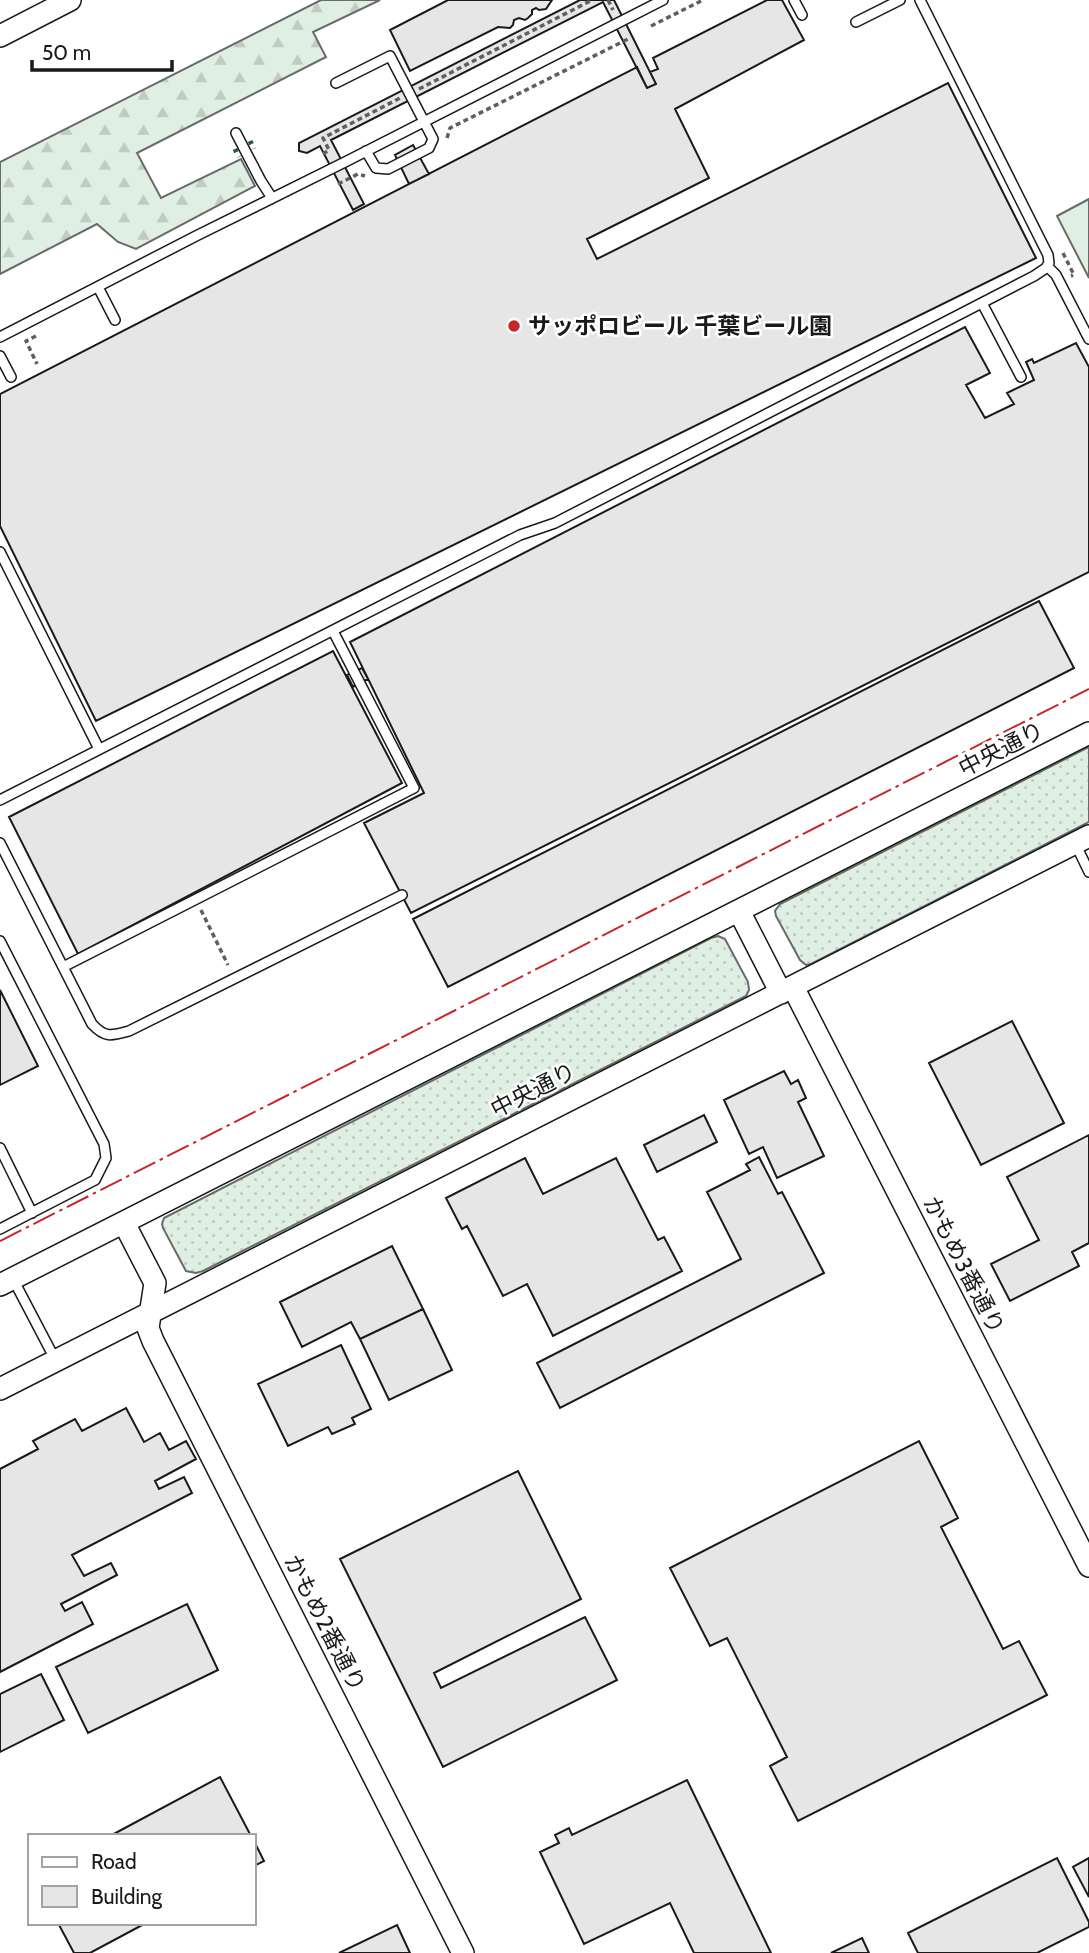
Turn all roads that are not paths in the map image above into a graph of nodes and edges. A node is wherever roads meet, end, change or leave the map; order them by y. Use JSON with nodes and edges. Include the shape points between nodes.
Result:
{"nodes":[{"id":1,"x":70,"y":0,"type":"edge"},
{"id":2,"x":663,"y":0,"type":"edge"},
{"id":3,"x":794,"y":0,"type":"edge"},
{"id":4,"x":900,"y":0,"type":"edge"},
{"id":5,"x":920,"y":0,"type":"edge"},
{"id":6,"x":802,"y":15,"type":"dead end"},
{"id":7,"x":856,"y":22,"type":"dead end"},
{"id":8,"x":0,"y":36,"type":"edge"},
{"id":9,"x":336,"y":83,"type":"dead end"},
{"id":10,"x":424,"y":122,"type":"junction"},
{"id":11,"x":236,"y":133,"type":"dead end"},
{"id":12,"x":366,"y":151,"type":"junction"},
{"id":13,"x":272,"y":198,"type":"junction"},
{"id":14,"x":1047,"y":267,"type":"junction"},
{"id":15,"x":98,"y":286,"type":"junction"},
{"id":16,"x":982,"y":303,"type":"junction"},
{"id":17,"x":115,"y":320,"type":"dead end"},
{"id":18,"x":0,"y":337,"type":"edge"},
{"id":19,"x":1089,"y":339,"type":"edge"},
{"id":20,"x":0,"y":356,"type":"edge"},
{"id":21,"x":11,"y":377,"type":"dead end"},
{"id":22,"x":1021,"y":377,"type":"dead end"},
{"id":23,"x":0,"y":552,"type":"edge"},
{"id":24,"x":334,"y":631,"type":"junction"},
{"id":25,"x":1089,"y":733,"type":"edge"},
{"id":26,"x":100,"y":749,"type":"junction"},
{"id":27,"x":0,"y":800,"type":"edge"},
{"id":28,"x":1082,"y":840,"type":"edge"},
{"id":29,"x":0,"y":843,"type":"edge"},
{"id":30,"x":1089,"y":872,"type":"edge"},
{"id":31,"x":402,"y":895,"type":"dead end"},
{"id":32,"x":738,"y":911,"type":"junction"},
{"id":33,"x":0,"y":941,"type":"edge"},
{"id":34,"x":63,"y":967,"type":"junction"},
{"id":35,"x":787,"y":990,"type":"junction"},
{"id":36,"x":0,"y":1148,"type":"edge"},
{"id":37,"x":32,"y":1213,"type":"junction"},
{"id":38,"x":124,"y":1223,"type":"junction"},
{"id":39,"x":0,"y":1229,"type":"edge"},
{"id":40,"x":6,"y":1282,"type":"edge"},
{"id":41,"x":149,"y":1314,"type":"junction"},
{"id":42,"x":55,"y":1361,"type":"junction"},
{"id":43,"x":0,"y":1389,"type":"edge"},
{"id":44,"x":1089,"y":1566,"type":"edge"},
{"id":45,"x":463,"y":1953,"type":"edge"}],
"edges":[{"from":1,"to":8,"type":"street"},
{"from":2,"to":10,"type":"lane"},
{"from":3,"to":6,"type":"lane"},
{"from":4,"to":7,"type":"lane"},
{"from":5,"to":14,"type":"lane","via":[[1048,256]]},
{"from":9,"to":10,"type":"lane","via":[[390,56]]},
{"from":10,"to":12,"type":"lane"},
{"from":10,"to":12,"type":"lane","via":[[433,139],[419,154],[388,169],[376,168]]},
{"from":11,"to":13,"type":"lane"},
{"from":12,"to":13,"type":"lane"},
{"from":13,"to":15,"type":"lane"},
{"from":14,"to":16,"type":"lane"},
{"from":14,"to":19,"type":"lane","via":[[1056,275]]},
{"from":15,"to":17,"type":"lane"},
{"from":15,"to":18,"type":"lane"},
{"from":16,"to":22,"type":"lane"},
{"from":16,"to":24,"type":"lane"},
{"from":20,"to":21,"type":"lane"},
{"from":23,"to":26,"type":"lane"},
{"from":24,"to":26,"type":"lane"},
{"from":24,"to":34,"type":"lane","via":[[414,788]]},
{"from":25,"to":32,"type":"street","name":"中央通り"},
{"from":26,"to":27,"type":"lane"},
{"from":28,"to":30,"type":"lane"},
{"from":28,"to":35,"type":"street","name":"中央通り"},
{"from":29,"to":34,"type":"lane"},
{"from":31,"to":34,"type":"lane","via":[[112,1036],[92,1024]]},
{"from":32,"to":35,"type":"street","name":"かもめ3番通り"},
{"from":32,"to":38,"type":"street","name":"中央通り"},
{"from":33,"to":37,"type":"lane","via":[[104,1144],[106,1158],[95,1180]]},
{"from":35,"to":41,"type":"street","name":"中央通り"},
{"from":35,"to":44,"type":"street","name":"かもめ3番通り"},
{"from":36,"to":37,"type":"lane"},
{"from":37,"to":39,"type":"lane"},
{"from":38,"to":40,"type":"street","name":"中央通り"},
{"from":38,"to":41,"type":"street","name":"かもめ2番通り","via":[[155,1283]]},
{"from":40,"to":42,"type":"lane"},
{"from":41,"to":42,"type":"street","name":"中央通り"},
{"from":41,"to":45,"type":"street","name":"かもめ2番通り","via":[[153,1341]]},
{"from":42,"to":43,"type":"street","name":"中央通り"}]}
